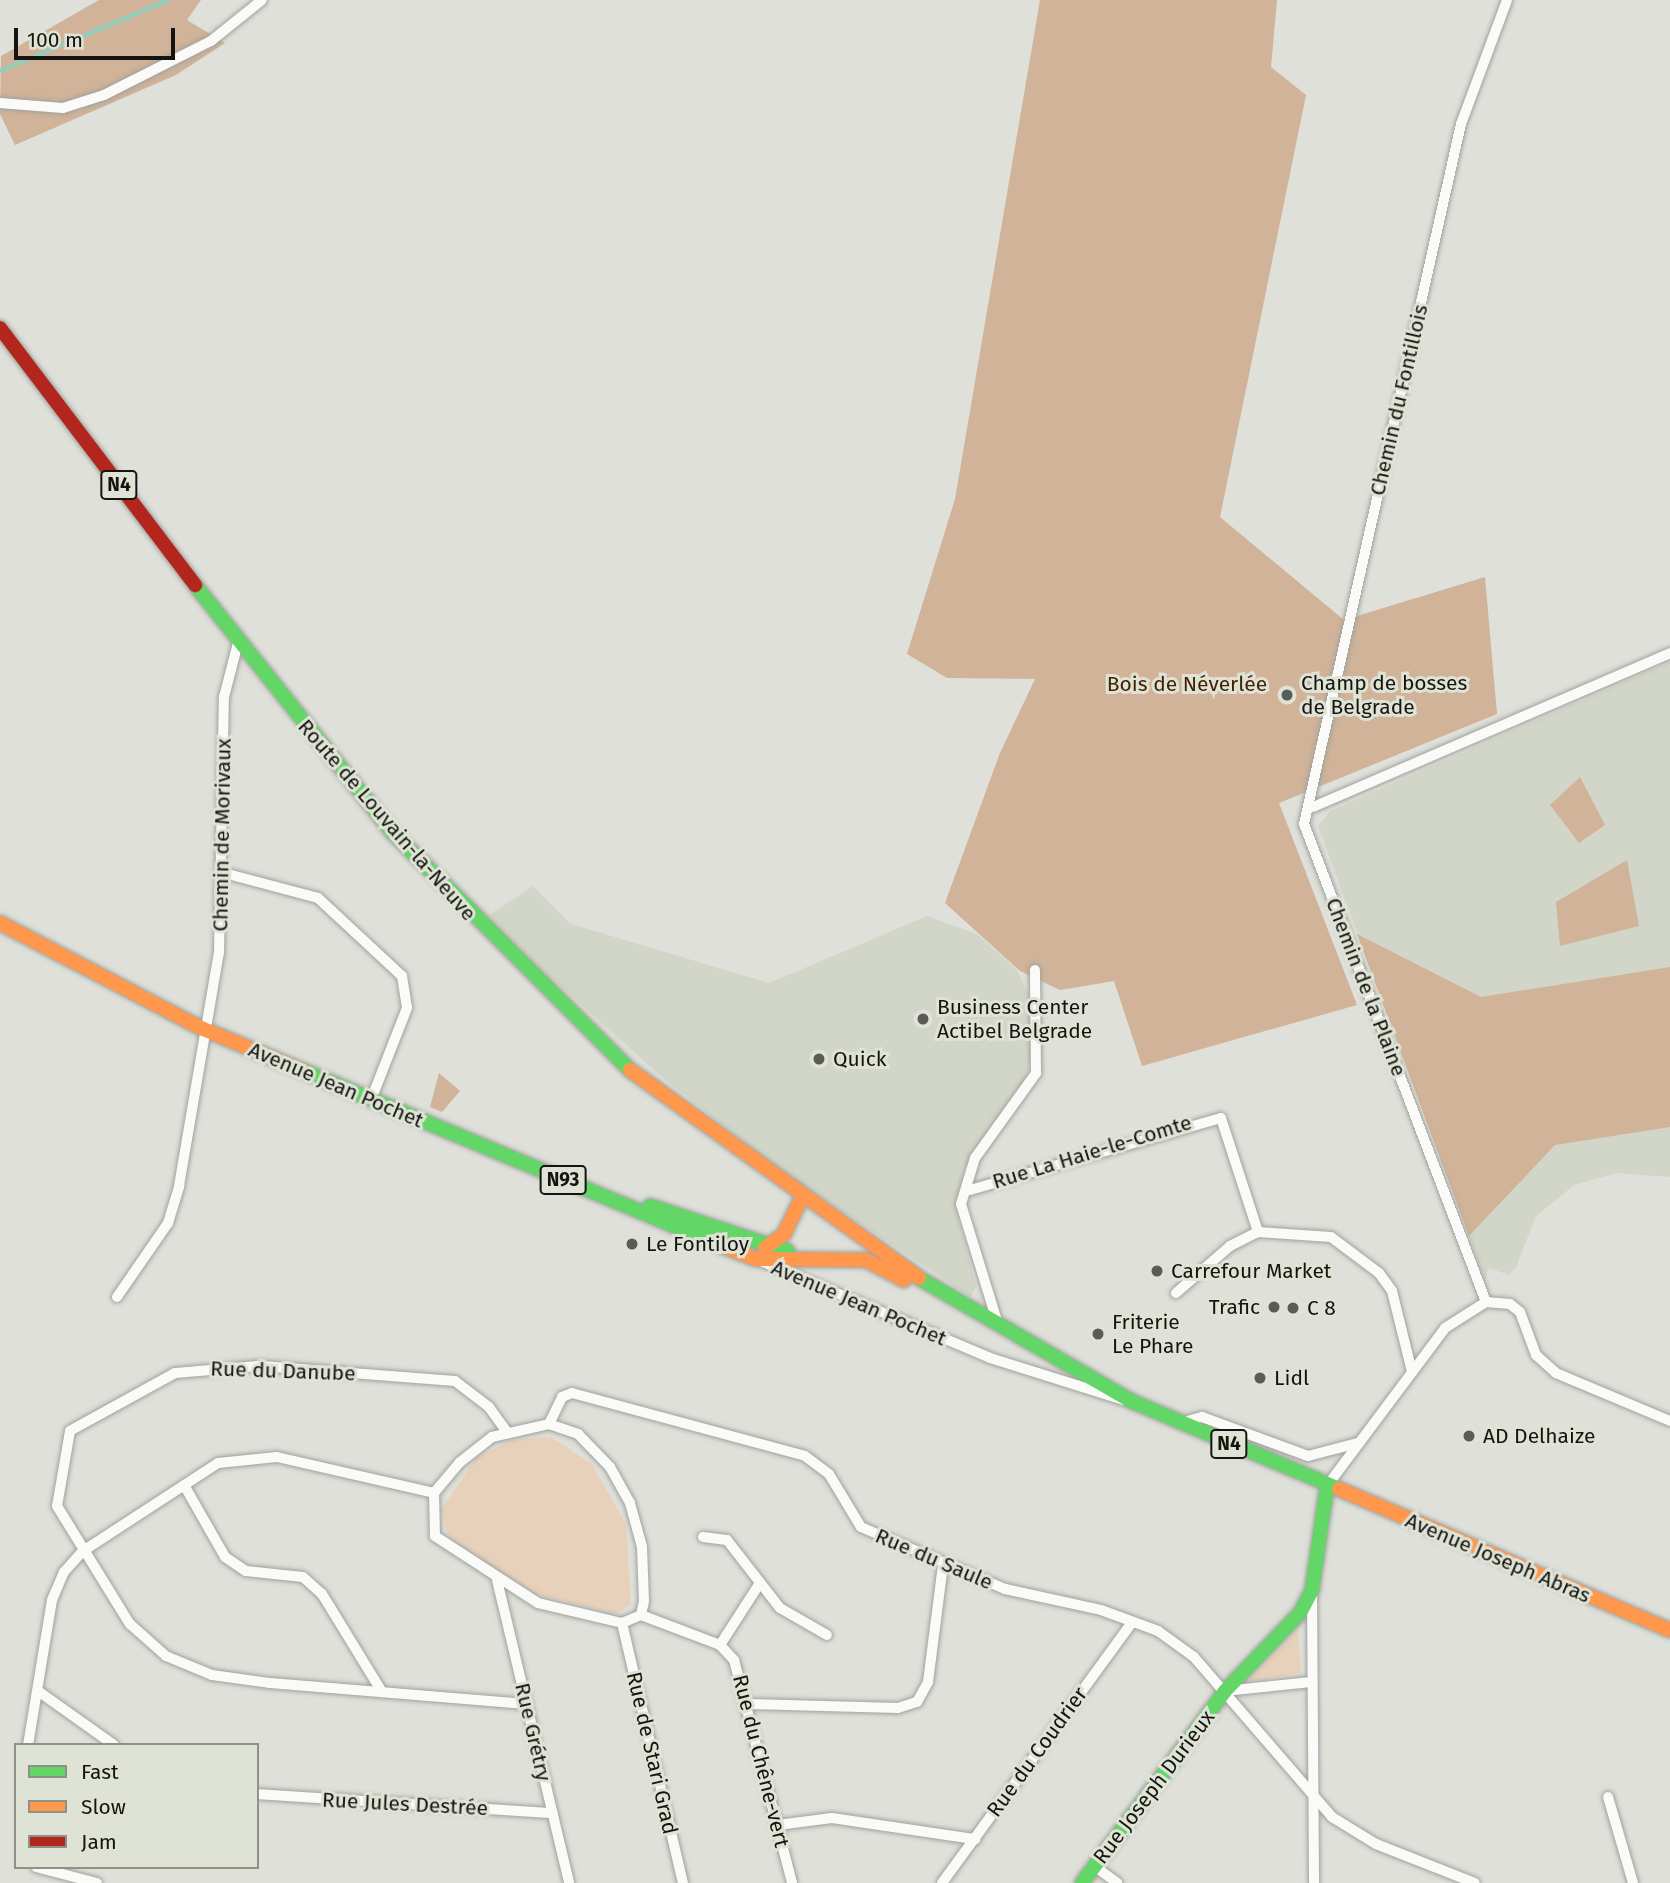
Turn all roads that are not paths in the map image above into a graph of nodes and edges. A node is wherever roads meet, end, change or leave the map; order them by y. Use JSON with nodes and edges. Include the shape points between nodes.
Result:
{"nodes":[{"id":1,"x":262,"y":0,"type":"edge"},
{"id":2,"x":1507,"y":0,"type":"edge"},
{"id":3,"x":0,"y":103,"type":"edge"},
{"id":4,"x":0,"y":328,"type":"edge"},
{"id":5,"x":239,"y":643,"type":"junction"},
{"id":6,"x":1670,"y":653,"type":"edge"},
{"id":7,"x":1313,"y":807,"type":"junction"},
{"id":8,"x":224,"y":873,"type":"junction"},
{"id":9,"x":0,"y":923,"type":"edge"},
{"id":10,"x":1035,"y":970,"type":"dead end"},
{"id":11,"x":201,"y":1028,"type":"junction"},
{"id":12,"x":371,"y":1100,"type":"junction"},
{"id":13,"x":970,"y":1191,"type":"junction"},
{"id":14,"x":799,"y":1203,"type":"junction"},
{"id":15,"x":1258,"y":1232,"type":"junction"},
{"id":16,"x":874,"y":1252,"type":"junction"},
{"id":17,"x":760,"y":1254,"type":"junction"},
{"id":18,"x":923,"y":1281,"type":"junction"},
{"id":19,"x":1176,"y":1293,"type":"dead end"},
{"id":20,"x":117,"y":1297,"type":"dead end"},
{"id":21,"x":1486,"y":1302,"type":"junction"},
{"id":22,"x":998,"y":1325,"type":"junction"},
{"id":23,"x":1412,"y":1372,"type":"junction"},
{"id":24,"x":1131,"y":1402,"type":"junction"},
{"id":25,"x":1670,"y":1421,"type":"edge"},
{"id":26,"x":550,"y":1423,"type":"junction"},
{"id":27,"x":1181,"y":1423,"type":"junction"},
{"id":28,"x":507,"y":1432,"type":"junction"},
{"id":29,"x":1362,"y":1442,"type":"junction"},
{"id":30,"x":184,"y":1485,"type":"junction"},
{"id":31,"x":1327,"y":1486,"type":"junction"},
{"id":32,"x":434,"y":1493,"type":"junction"},
{"id":33,"x":703,"y":1537,"type":"dead end"},
{"id":34,"x":83,"y":1551,"type":"junction"},
{"id":35,"x":943,"y":1565,"type":"junction"},
{"id":36,"x":497,"y":1580,"type":"junction"},
{"id":37,"x":761,"y":1583,"type":"junction"},
{"id":38,"x":1312,"y":1590,"type":"junction"},
{"id":39,"x":641,"y":1615,"type":"junction"},
{"id":40,"x":1132,"y":1622,"type":"junction"},
{"id":41,"x":622,"y":1623,"type":"junction"},
{"id":42,"x":1670,"y":1630,"type":"edge"},
{"id":43,"x":827,"y":1634,"type":"dead end"},
{"id":44,"x":720,"y":1645,"type":"junction"},
{"id":45,"x":1311,"y":1682,"type":"junction"},
{"id":46,"x":38,"y":1691,"type":"junction"},
{"id":47,"x":1225,"y":1691,"type":"junction"},
{"id":48,"x":382,"y":1692,"type":"junction"},
{"id":49,"x":526,"y":1704,"type":"junction"},
{"id":50,"x":749,"y":1704,"type":"junction"},
{"id":51,"x":28,"y":1743,"type":"edge"},
{"id":52,"x":111,"y":1743,"type":"edge"},
{"id":53,"x":1312,"y":1791,"type":"junction"},
{"id":54,"x":259,"y":1794,"type":"edge"},
{"id":55,"x":1608,"y":1797,"type":"dead end"},
{"id":56,"x":552,"y":1813,"type":"junction"},
{"id":57,"x":778,"y":1825,"type":"junction"},
{"id":58,"x":975,"y":1839,"type":"junction"},
{"id":59,"x":1094,"y":1866,"type":"junction"},
{"id":60,"x":44,"y":1869,"type":"edge"},
{"id":61,"x":97,"y":1883,"type":"edge"},
{"id":62,"x":569,"y":1883,"type":"edge"},
{"id":63,"x":683,"y":1883,"type":"edge"},
{"id":64,"x":792,"y":1883,"type":"edge"},
{"id":65,"x":942,"y":1883,"type":"edge"},
{"id":66,"x":1082,"y":1883,"type":"edge"},
{"id":67,"x":1117,"y":1883,"type":"edge"},
{"id":68,"x":1314,"y":1883,"type":"edge"},
{"id":69,"x":1475,"y":1883,"type":"edge"},
{"id":70,"x":1633,"y":1883,"type":"edge"}],
"edges":[{"from":1,"to":3,"type":"street","via":[[211,41],[104,95],[63,108]]},
{"from":2,"to":7,"type":"street","name":"Chemin du Fontillois","via":[[1461,124]]},
{"from":4,"to":5,"type":"main road","name":"Route de Louvain-la-Neuve","number":"N4"},
{"from":5,"to":8,"type":"street","name":"Chemin de Morivaux","via":[[224,697]]},
{"from":5,"to":14,"type":"main road","name":"Route de Louvain-la-Neuve","number":"N4","via":[[466,913],[614,1057]]},
{"from":6,"to":7,"type":"street"},
{"from":7,"to":21,"type":"street","name":"Chemin de la Plaine","via":[[1304,824]]},
{"from":8,"to":11,"type":"street","name":"Chemin de Morivaux","via":[[219,952]]},
{"from":8,"to":12,"type":"street","via":[[318,898],[402,976],[407,1008]]},
{"from":9,"to":11,"type":"main road","number":"N93"},
{"from":10,"to":13,"type":"street","via":[[1036,1073],[975,1158]]},
{"from":11,"to":12,"type":"main road","name":"Avenue Jean Pochet","number":"N93"},
{"from":11,"to":20,"type":"street","name":"Chemin de Morivaux","via":[[168,1223]]},
{"from":12,"to":17,"type":"main road","name":"Avenue Jean Pochet","number":"N93"},
{"from":12,"to":17,"type":"main road","number":"N93","via":[[739,1239]]},
{"from":13,"to":15,"type":"street","name":"Rue La Haie-le-Comte","via":[[1221,1118]]},
{"from":13,"to":22,"type":"street","via":[[961,1204],[965,1232]]},
{"from":14,"to":16,"type":"main road","name":"Route de Louvain-la-Neuve","number":"N4"},
{"from":14,"to":17,"type":"main road","via":[[785,1234]]},
{"from":15,"to":19,"type":"street","via":[[1230,1246]]},
{"from":15,"to":23,"type":"street","via":[[1331,1237],[1379,1273],[1401,1311]]},
{"from":16,"to":17,"type":"main road"},
{"from":16,"to":18,"type":"main road","name":"Route de Louvain-la-Neuve","number":"N4"},
{"from":17,"to":18,"type":"main road","number":"N93","via":[[866,1260],[906,1281]]},
{"from":17,"to":24,"type":"street","name":"Avenue Jean Pochet","via":[[990,1358]]},
{"from":18,"to":22,"type":"main road","number":"N4"},
{"from":21,"to":23,"type":"street","via":[[1445,1328]]},
{"from":21,"to":25,"type":"street","via":[[1510,1304],[1520,1312],[1536,1355],[1556,1373]]},
{"from":22,"to":24,"type":"main road","number":"N4"},
{"from":23,"to":29,"type":"street"},
{"from":24,"to":27,"type":"main road","name":"Avenue Jean Pochet","number":"N4"},
{"from":26,"to":28,"type":"street"},
{"from":26,"to":35,"type":"street","name":"Rue du Saule","via":[[562,1397],[572,1393],[806,1456],[829,1474],[861,1527]]},
{"from":26,"to":39,"type":"street","via":[[578,1434],[610,1467],[631,1503],[642,1547]]},
{"from":27,"to":29,"type":"street","via":[[1202,1417],[1308,1456]]},
{"from":27,"to":31,"type":"main road","name":"Avenue Jean Pochet","number":"N4"},
{"from":28,"to":32,"type":"street","via":[[459,1463]]},
{"from":28,"to":34,"type":"street","name":"Rue du Danube","via":[[489,1407],[455,1381],[258,1366],[175,1373],[70,1431],[57,1506]]},
{"from":29,"to":31,"type":"street"},
{"from":30,"to":32,"type":"street","via":[[218,1463],[277,1457]]},
{"from":30,"to":34,"type":"street"},
{"from":30,"to":48,"type":"street","via":[[225,1557],[246,1571],[303,1577],[322,1594]]},
{"from":31,"to":38,"type":"main road"},
{"from":31,"to":42,"type":"main road","name":"Avenue Joseph Abras","number":"N4"},
{"from":32,"to":36,"type":"street","via":[[435,1536]]},
{"from":33,"to":37,"type":"street","via":[[727,1540]]},
{"from":34,"to":46,"type":"street","via":[[52,1600]]},
{"from":34,"to":48,"type":"street","name":"Rue du Danube","via":[[130,1624],[166,1656],[212,1675]]},
{"from":35,"to":40,"type":"street","name":"Rue du Saule","via":[[1005,1589]]},
{"from":35,"to":50,"type":"street","via":[[928,1682],[917,1702],[898,1708]]},
{"from":36,"to":41,"type":"street","via":[[561,1613]]},
{"from":36,"to":49,"type":"street","name":"Rue Grétry"},
{"from":37,"to":43,"type":"street","via":[[796,1622]]},
{"from":37,"to":44,"type":"street"},
{"from":38,"to":45,"type":"street"},
{"from":38,"to":47,"type":"main road","name":"Rue Joseph Durieux","via":[[1300,1613]]},
{"from":39,"to":41,"type":"street"},
{"from":39,"to":44,"type":"street"},
{"from":40,"to":47,"type":"street","name":"Rue du Saule","via":[[1194,1657]]},
{"from":40,"to":58,"type":"street","name":"Rue du Coudrier"},
{"from":41,"to":63,"type":"street","name":"Rue de Stari Grad"},
{"from":44,"to":50,"type":"street","name":"Rue du Chêne-vert","via":[[744,1680]]},
{"from":45,"to":47,"type":"street"},
{"from":45,"to":53,"type":"street"},
{"from":46,"to":51,"type":"street"},
{"from":46,"to":52,"type":"street"},
{"from":47,"to":53,"type":"street","name":"Rue du Saule"},
{"from":47,"to":59,"type":"main road","name":"Rue Joseph Durieux"},
{"from":48,"to":49,"type":"street","name":"Rue du Danube"},
{"from":49,"to":56,"type":"street","name":"Rue Grétry"},
{"from":50,"to":57,"type":"street","name":"Rue du Chêne-vert"},
{"from":53,"to":68,"type":"street"},
{"from":53,"to":69,"type":"street","name":"Rue du Saule","via":[[1353,1832]]},
{"from":54,"to":56,"type":"street","name":"Rue Jules Destrée"},
{"from":55,"to":70,"type":"street"},
{"from":56,"to":62,"type":"street","name":"Rue Grétry"},
{"from":57,"to":58,"type":"street","via":[[832,1818]]},
{"from":57,"to":64,"type":"street","name":"Rue du Chêne-vert"},
{"from":58,"to":65,"type":"street","name":"Rue du Coudrier"},
{"from":59,"to":66,"type":"main road","name":"Rue Joseph Durieux"},
{"from":59,"to":67,"type":"street"},
{"from":60,"to":61,"type":"street"}]}
